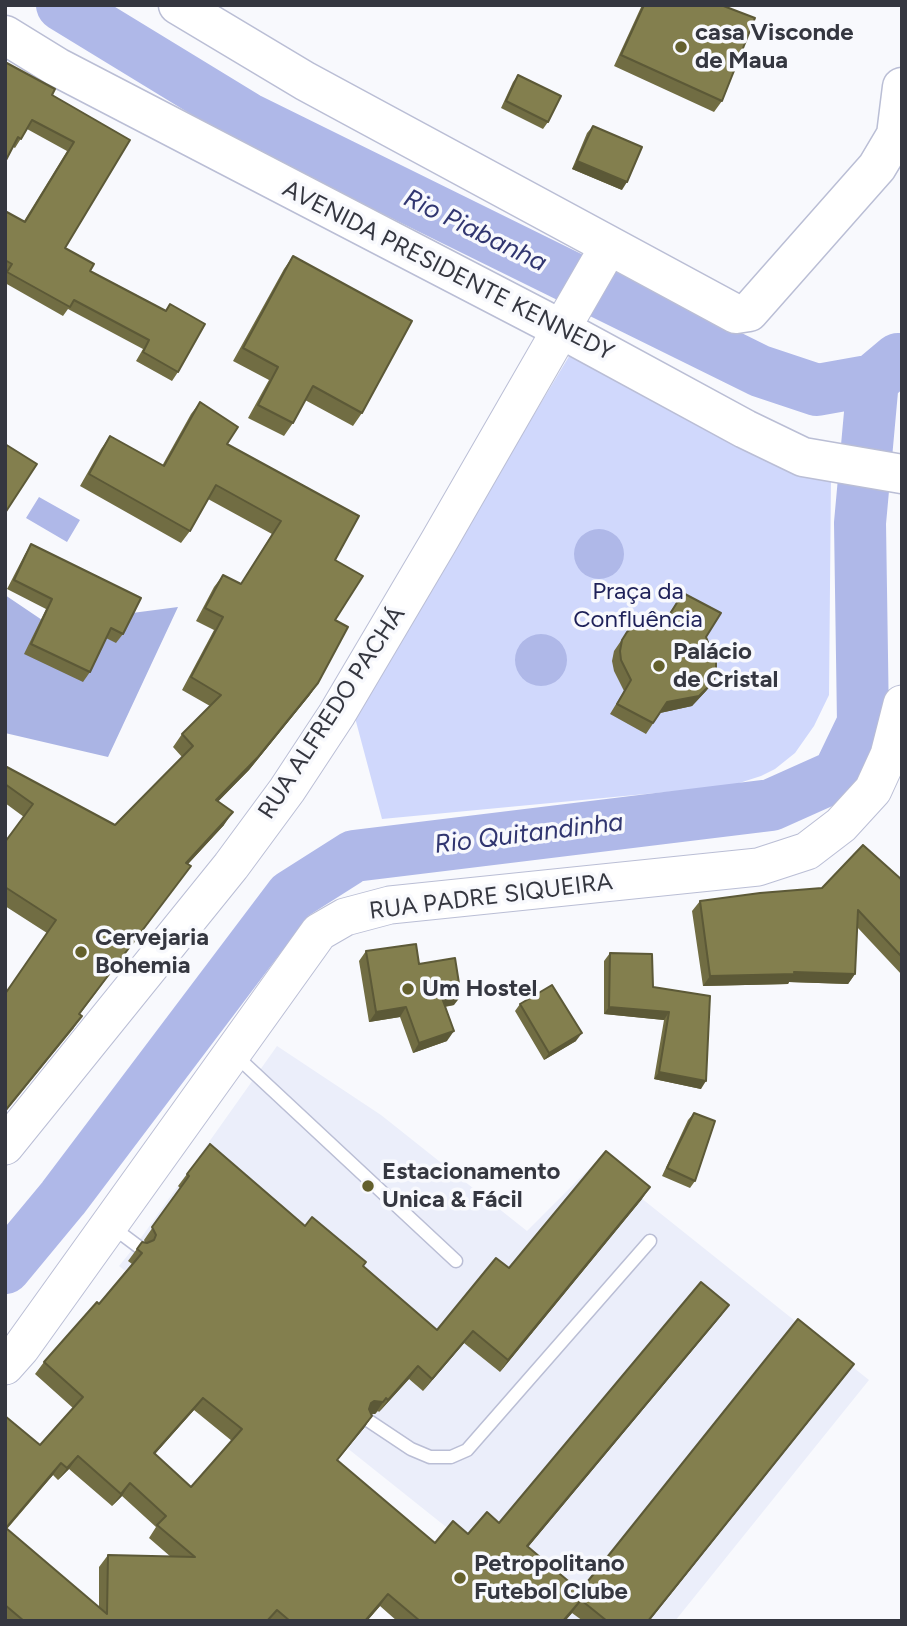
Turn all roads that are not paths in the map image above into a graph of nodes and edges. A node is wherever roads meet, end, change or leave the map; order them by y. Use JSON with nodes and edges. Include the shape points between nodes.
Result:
{"nodes":[{"id":1,"x":178,"y":5,"type":"edge"},
{"id":2,"x":5,"y":35,"type":"edge"},
{"id":3,"x":902,"y":87,"type":"edge"},
{"id":4,"x":606,"y":251,"type":"junction"},
{"id":5,"x":565,"y":322,"type":"junction"},
{"id":6,"x":898,"y":473,"type":"edge"},
{"id":7,"x":902,"y":704,"type":"edge"},
{"id":8,"x":233,"y":1053,"type":"junction"},
{"id":9,"x":5,"y":1146,"type":"edge"},
{"id":10,"x":109,"y":1225,"type":"junction"},
{"id":11,"x":650,"y":1241,"type":"dead end"},
{"id":12,"x":139,"y":1247,"type":"edge"},
{"id":13,"x":456,"y":1261,"type":"dead end"},
{"id":14,"x":5,"y":1366,"type":"edge"},
{"id":15,"x":369,"y":1421,"type":"edge"}],
"edges":[{"from":1,"to":4,"type":"main road"},
{"from":2,"to":5,"type":"main road","name":"AVENIDA PRESIDENTE KENNEDY","via":[[150,117]]},
{"from":3,"to":4,"type":"main road","via":[[896,135],[877,167],[749,312],[736,314]]},
{"from":4,"to":5,"type":"main road","name":"RUA ALFREDO PACHÁ"},
{"from":5,"to":6,"type":"main road","name":"AVENIDA PRESIDENTE KENNEDY","via":[[745,429],[803,457]]},
{"from":5,"to":9,"type":"main road","name":"RUA ALFREDO PACHÁ","via":[[337,714],[287,790],[223,877]]},
{"from":7,"to":8,"type":"main road","name":"RUA PADRE SIQUEIRA","via":[[889,755],[873,790],[841,825],[807,851],[758,867],[390,905],[345,917],[319,932]]},
{"from":8,"to":10,"type":"main road","name":"RUA PADRE SIQUEIRA"},
{"from":8,"to":13,"type":"lane"},
{"from":10,"to":12,"type":"lane"},
{"from":10,"to":14,"type":"main road","name":"RUA PADRE SIQUEIRA"},
{"from":11,"to":15,"type":"lane","via":[[467,1450],[451,1457],[430,1457]]}]}
